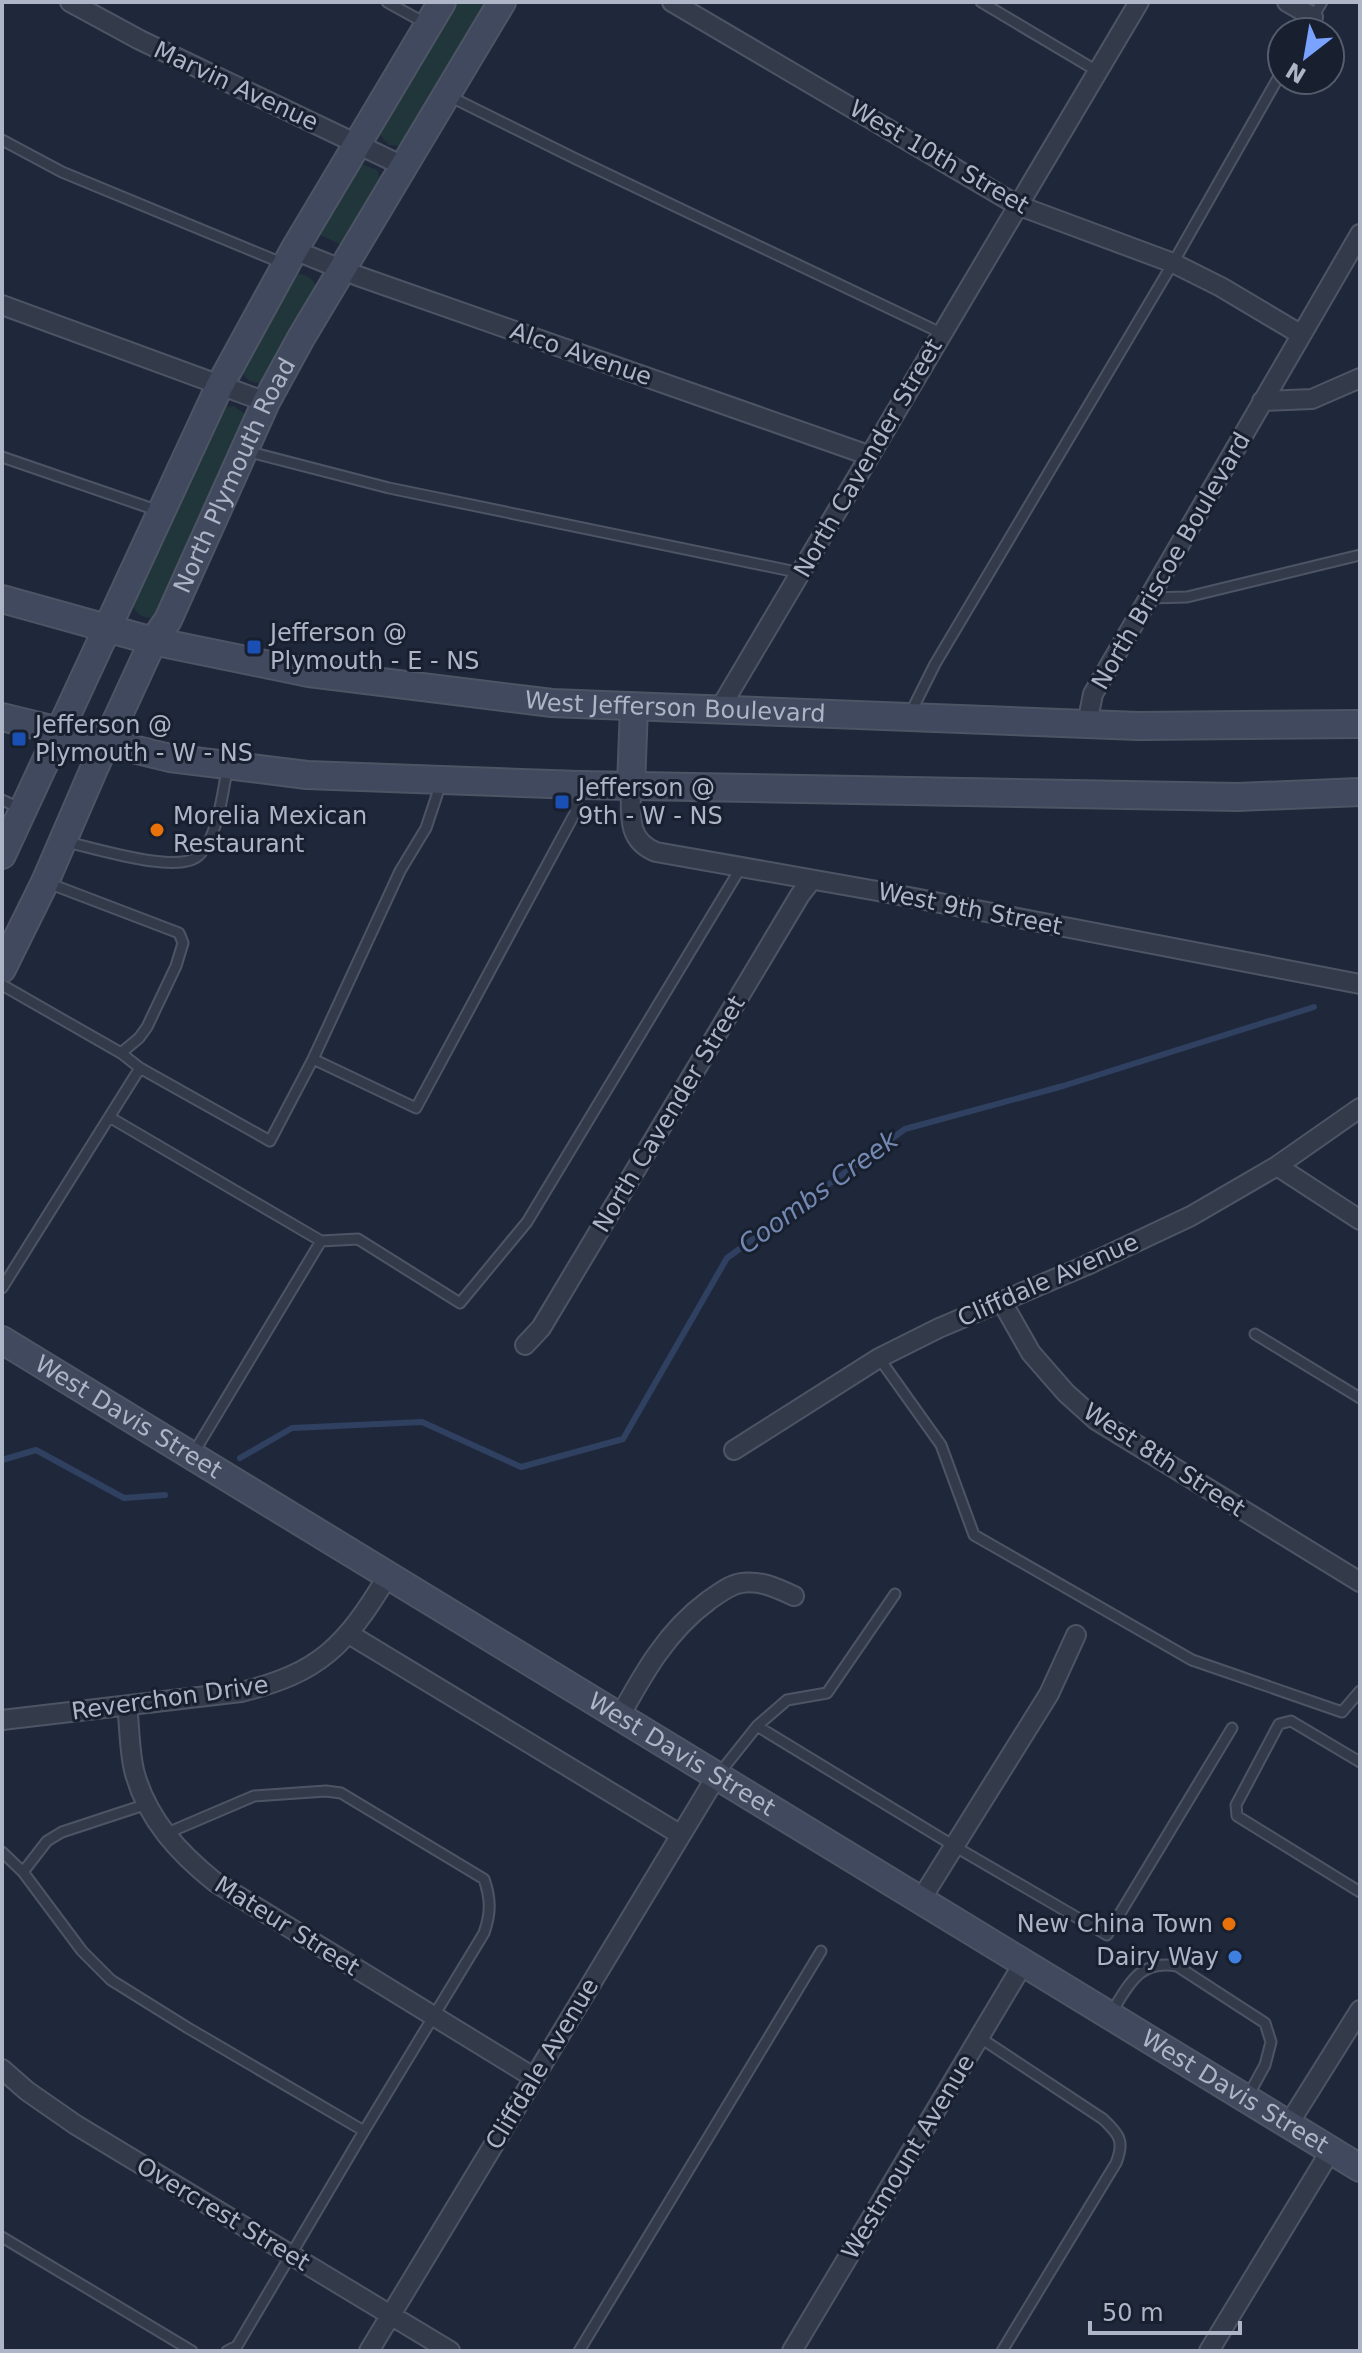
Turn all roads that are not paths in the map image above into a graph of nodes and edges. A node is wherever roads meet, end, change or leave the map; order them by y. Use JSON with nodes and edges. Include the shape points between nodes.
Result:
{"nodes":[{"id":1,"x":70,"y":2,"type":"edge"},
{"id":2,"x":387,"y":2,"type":"edge"},
{"id":3,"x":442,"y":2,"type":"edge"},
{"id":4,"x":502,"y":2,"type":"edge"},
{"id":5,"x":981,"y":2,"type":"edge"},
{"id":6,"x":1139,"y":2,"type":"edge"},
{"id":7,"x":1287,"y":2,"type":"edge"},
{"id":8,"x":677,"y":3,"type":"edge"},
{"id":9,"x":1311,"y":16,"type":"edge"},
{"id":10,"x":428,"y":25,"type":"junction"},
{"id":11,"x":1097,"y":71,"type":"junction"},
{"id":12,"x":446,"y":94,"type":"junction"},
{"id":13,"x":1268,"y":96,"type":"edge"},
{"id":14,"x":2,"y":140,"type":"edge"},
{"id":15,"x":357,"y":144,"type":"junction"},
{"id":16,"x":403,"y":166,"type":"junction"},
{"id":17,"x":1017,"y":205,"type":"junction"},
{"id":18,"x":1360,"y":234,"type":"edge"},
{"id":19,"x":290,"y":257,"type":"junction"},
{"id":20,"x":1173,"y":263,"type":"junction"},
{"id":21,"x":343,"y":270,"type":"junction"},
{"id":22,"x":2,"y":305,"type":"edge"},
{"id":23,"x":941,"y":333,"type":"junction"},
{"id":24,"x":1300,"y":334,"type":"junction"},
{"id":25,"x":1360,"y":378,"type":"edge"},
{"id":26,"x":220,"y":385,"type":"junction"},
{"id":27,"x":1262,"y":401,"type":"junction"},
{"id":28,"x":266,"y":402,"type":"junction"},
{"id":29,"x":244,"y":451,"type":"junction"},
{"id":30,"x":868,"y":455,"type":"junction"},
{"id":31,"x":2,"y":457,"type":"edge"},
{"id":32,"x":162,"y":512,"type":"junction"},
{"id":33,"x":1360,"y":555,"type":"edge"},
{"id":34,"x":801,"y":573,"type":"junction"},
{"id":35,"x":1148,"y":598,"type":"junction"},
{"id":36,"x":2,"y":599,"type":"edge"},
{"id":37,"x":106,"y":628,"type":"junction"},
{"id":38,"x":153,"y":641,"type":"junction"},
{"id":39,"x":634,"y":707,"type":"junction"},
{"id":40,"x":719,"y":710,"type":"junction"},
{"id":41,"x":2,"y":717,"type":"edge"},
{"id":42,"x":909,"y":717,"type":"junction"},
{"id":43,"x":1087,"y":724,"type":"junction"},
{"id":44,"x":1360,"y":724,"type":"edge"},
{"id":45,"x":60,"y":732,"type":"junction"},
{"id":46,"x":105,"y":744,"type":"junction"},
{"id":47,"x":228,"y":767,"type":"junction"},
{"id":48,"x":442,"y":780,"type":"junction"},
{"id":49,"x":579,"y":785,"type":"junction"},
{"id":50,"x":631,"y":786,"type":"junction"},
{"id":51,"x":1360,"y":792,"type":"edge"},
{"id":52,"x":13,"y":804,"type":"edge"},
{"id":53,"x":62,"y":841,"type":"junction"},
{"id":54,"x":2,"y":855,"type":"edge"},
{"id":55,"x":740,"y":869,"type":"junction"},
{"id":56,"x":811,"y":881,"type":"junction"},
{"id":57,"x":45,"y":882,"type":"junction"},
{"id":58,"x":2,"y":969,"type":"edge"},
{"id":59,"x":1360,"y":984,"type":"edge"},
{"id":60,"x":2,"y":985,"type":"edge"},
{"id":61,"x":121,"y":1053,"type":"junction"},
{"id":62,"x":313,"y":1059,"type":"junction"},
{"id":63,"x":140,"y":1068,"type":"junction"},
{"id":64,"x":1360,"y":1108,"type":"edge"},
{"id":65,"x":111,"y":1118,"type":"junction"},
{"id":66,"x":1277,"y":1166,"type":"junction"},
{"id":67,"x":1360,"y":1220,"type":"edge"},
{"id":68,"x":321,"y":1241,"type":"junction"},
{"id":69,"x":2,"y":1288,"type":"edge"},
{"id":70,"x":1002,"y":1302,"type":"junction"},
{"id":71,"x":1255,"y":1334,"type":"dead end"},
{"id":72,"x":2,"y":1340,"type":"edge"},
{"id":73,"x":525,"y":1345,"type":"dead end"},
{"id":74,"x":879,"y":1358,"type":"junction"},
{"id":75,"x":1360,"y":1398,"type":"edge"},
{"id":76,"x":734,"y":1450,"type":"dead end"},
{"id":77,"x":191,"y":1457,"type":"junction"},
{"id":78,"x":387,"y":1577,"type":"junction"},
{"id":79,"x":1360,"y":1582,"type":"edge"},
{"id":80,"x":895,"y":1594,"type":"dead end"},
{"id":81,"x":794,"y":1596,"type":"dead end"},
{"id":82,"x":349,"y":1634,"type":"junction"},
{"id":83,"x":1076,"y":1635,"type":"dead end"},
{"id":84,"x":1360,"y":1691,"type":"edge"},
{"id":85,"x":127,"y":1706,"type":"junction"},
{"id":86,"x":619,"y":1718,"type":"junction"},
{"id":87,"x":2,"y":1720,"type":"edge"},
{"id":88,"x":757,"y":1726,"type":"junction"},
{"id":89,"x":1232,"y":1728,"type":"dead end"},
{"id":90,"x":1360,"y":1762,"type":"edge"},
{"id":91,"x":716,"y":1777,"type":"junction"},
{"id":92,"x":147,"y":1804,"type":"junction"},
{"id":93,"x":165,"y":1834,"type":"junction"},
{"id":94,"x":681,"y":1835,"type":"junction"},
{"id":95,"x":954,"y":1846,"type":"junction"},
{"id":96,"x":2,"y":1852,"type":"edge"},
{"id":97,"x":23,"y":1872,"type":"junction"},
{"id":98,"x":1360,"y":1892,"type":"edge"},
{"id":99,"x":920,"y":1901,"type":"junction"},
{"id":100,"x":821,"y":1951,"type":"dead end"},
{"id":101,"x":1023,"y":1964,"type":"junction"},
{"id":102,"x":1360,"y":2010,"type":"edge"},
{"id":103,"x":1109,"y":2016,"type":"junction"},
{"id":104,"x":435,"y":2017,"type":"junction"},
{"id":105,"x":979,"y":2037,"type":"junction"},
{"id":106,"x":2,"y":2069,"type":"edge"},
{"id":107,"x":533,"y":2077,"type":"junction"},
{"id":108,"x":1246,"y":2099,"type":"junction"},
{"id":109,"x":1288,"y":2125,"type":"junction"},
{"id":110,"x":364,"y":2131,"type":"junction"},
{"id":111,"x":1331,"y":2150,"type":"junction"},
{"id":112,"x":1360,"y":2168,"type":"edge"},
{"id":113,"x":2,"y":2237,"type":"edge"},
{"id":114,"x":291,"y":2254,"type":"junction"},
{"id":115,"x":391,"y":2315,"type":"junction"},
{"id":116,"x":192,"y":2351,"type":"edge"},
{"id":117,"x":227,"y":2351,"type":"edge"},
{"id":118,"x":369,"y":2351,"type":"edge"},
{"id":119,"x":450,"y":2351,"type":"edge"},
{"id":120,"x":579,"y":2351,"type":"edge"},
{"id":121,"x":792,"y":2351,"type":"edge"},
{"id":122,"x":1002,"y":2351,"type":"edge"},
{"id":123,"x":1209,"y":2351,"type":"edge"}],
"edges":[{"from":1,"to":15,"type":"street","name":"Marvin Avenue"},
{"from":2,"to":10,"type":"lane"},
{"from":3,"to":10,"type":"main road","name":"North Plymouth Road"},
{"from":4,"to":12,"type":"main road","name":"North Plymouth Road"},
{"from":5,"to":11,"type":"lane"},
{"from":6,"to":11,"type":"street","name":"North Cavender Street"},
{"from":7,"to":9,"type":"street"},
{"from":8,"to":17,"type":"street","name":"West 10th Street"},
{"from":10,"to":15,"type":"main road","name":"North Plymouth Road"},
{"from":11,"to":17,"type":"street","name":"North Cavender Street"},
{"from":12,"to":16,"type":"main road","name":"North Plymouth Road"},
{"from":12,"to":23,"type":"lane"},
{"from":13,"to":20,"type":"lane"},
{"from":14,"to":19,"type":"lane","via":[[62,172]]},
{"from":15,"to":16,"type":"street","name":"Marvin Avenue"},
{"from":15,"to":19,"type":"main road","name":"North Plymouth Road"},
{"from":16,"to":21,"type":"main road","name":"North Plymouth Road"},
{"from":17,"to":20,"type":"street","name":"West 10th Street"},
{"from":17,"to":23,"type":"street","name":"North Cavender Street"},
{"from":18,"to":24,"type":"street","name":"North Briscoe Boulevard"},
{"from":19,"to":21,"type":"street","name":"Alco Avenue"},
{"from":19,"to":26,"type":"main road","name":"North Plymouth Road"},
{"from":20,"to":24,"type":"street","name":"West 10th Street"},
{"from":20,"to":42,"type":"lane","via":[[935,664]]},
{"from":21,"to":28,"type":"main road","name":"North Plymouth Road"},
{"from":21,"to":30,"type":"street","name":"Alco Avenue"},
{"from":22,"to":26,"type":"street"},
{"from":23,"to":30,"type":"street","name":"North Cavender Street"},
{"from":24,"to":27,"type":"street","name":"North Briscoe Boulevard"},
{"from":25,"to":27,"type":"street","via":[[1312,399]]},
{"from":26,"to":28,"type":"street"},
{"from":26,"to":32,"type":"main road","name":"North Plymouth Road"},
{"from":27,"to":35,"type":"street","name":"North Briscoe Boulevard"},
{"from":28,"to":29,"type":"main road","name":"North Plymouth Road"},
{"from":29,"to":34,"type":"lane","via":[[389,488]]},
{"from":29,"to":38,"type":"main road","name":"North Plymouth Road","via":[[168,620]]},
{"from":30,"to":34,"type":"street","name":"North Cavender Street"},
{"from":31,"to":32,"type":"lane"},
{"from":32,"to":37,"type":"main road","name":"North Plymouth Road"},
{"from":33,"to":35,"type":"lane","via":[[1187,597]]},
{"from":34,"to":40,"type":"street","name":"North Cavender Street"},
{"from":35,"to":43,"type":"street","name":"North Briscoe Boulevard","via":[[1093,694]]},
{"from":36,"to":37,"type":"main road","name":"West Jefferson Boulevard"},
{"from":37,"to":38,"type":"main road","name":"West Jefferson Boulevard"},
{"from":37,"to":45,"type":"main road","name":"North Plymouth Road"},
{"from":38,"to":39,"type":"main road","name":"West Jefferson Boulevard","via":[[385,684]]},
{"from":38,"to":46,"type":"main road","name":"North Plymouth Road"},
{"from":39,"to":40,"type":"main road","name":"West Jefferson Boulevard"},
{"from":39,"to":50,"type":"main road"},
{"from":40,"to":42,"type":"main road","name":"West Jefferson Boulevard"},
{"from":41,"to":45,"type":"main road"},
{"from":42,"to":43,"type":"main road","name":"West Jefferson Boulevard"},
{"from":43,"to":44,"type":"main road","name":"West Jefferson Boulevard"},
{"from":45,"to":46,"type":"main road"},
{"from":45,"to":52,"type":"main road","name":"North Plymouth Road"},
{"from":46,"to":47,"type":"main road"},
{"from":46,"to":53,"type":"main road","name":"North Plymouth Road"},
{"from":47,"to":48,"type":"main road"},
{"from":47,"to":53,"type":"lane","via":[[208,843],[197,857],[184,862],[127,858]]},
{"from":48,"to":49,"type":"main road"},
{"from":48,"to":62,"type":"lane","via":[[426,828],[400,871]]},
{"from":49,"to":50,"type":"main road"},
{"from":49,"to":62,"type":"lane","via":[[575,813],[416,1108]]},
{"from":50,"to":51,"type":"main road","via":[[1238,797]]},
{"from":50,"to":55,"type":"street","name":"West 9th Street","via":[[634,836],[644,847]]},
{"from":52,"to":54,"type":"main road","name":"North Plymouth Road"},
{"from":53,"to":57,"type":"main road","name":"North Plymouth Road"},
{"from":55,"to":56,"type":"street","name":"West 9th Street"},
{"from":55,"to":68,"type":"lane","via":[[527,1222],[460,1303],[358,1239]]},
{"from":56,"to":59,"type":"street","name":"West 9th Street"},
{"from":56,"to":73,"type":"street","name":"North Cavender Street","via":[[541,1328]]},
{"from":57,"to":58,"type":"main road","name":"North Plymouth Road"},
{"from":57,"to":61,"type":"lane","via":[[179,933],[183,943],[176,966],[147,1027]]},
{"from":60,"to":61,"type":"lane"},
{"from":61,"to":63,"type":"lane"},
{"from":62,"to":63,"type":"lane","via":[[270,1141]]},
{"from":63,"to":65,"type":"lane"},
{"from":64,"to":66,"type":"street","name":"Cliffdale Avenue"},
{"from":65,"to":68,"type":"lane"},
{"from":65,"to":69,"type":"lane"},
{"from":66,"to":67,"type":"street"},
{"from":66,"to":70,"type":"street","name":"Cliffdale Avenue","via":[[1191,1216]]},
{"from":68,"to":77,"type":"lane"},
{"from":70,"to":74,"type":"street","name":"Cliffdale Avenue"},
{"from":70,"to":79,"type":"street","name":"West 8th Street","via":[[1031,1353],[1096,1420]]},
{"from":71,"to":75,"type":"lane"},
{"from":72,"to":77,"type":"main road","name":"West Davis Street"},
{"from":74,"to":76,"type":"street","name":"Cliffdale Avenue"},
{"from":74,"to":84,"type":"lane","via":[[941,1445],[974,1535],[1192,1660],[1342,1712]]},
{"from":77,"to":78,"type":"main road","name":"West Davis Street"},
{"from":78,"to":82,"type":"street","name":"Reverchon Drive"},
{"from":78,"to":86,"type":"main road","name":"West Davis Street"},
{"from":80,"to":88,"type":"lane","via":[[827,1693],[787,1700]]},
{"from":81,"to":86,"type":"street","via":[[770,1585],[741,1583],[723,1591],[670,1637]]},
{"from":82,"to":85,"type":"street","name":"Reverchon Drive","via":[[323,1659],[276,1684]]},
{"from":82,"to":94,"type":"street"},
{"from":83,"to":95,"type":"street","via":[[1049,1694]]},
{"from":85,"to":87,"type":"street","name":"Reverchon Drive"},
{"from":85,"to":92,"type":"street","name":"Mateur Street","via":[[135,1773]]},
{"from":86,"to":91,"type":"main road","name":"West Davis Street"},
{"from":88,"to":91,"type":"lane"},
{"from":88,"to":95,"type":"lane"},
{"from":89,"to":95,"type":"lane","via":[[1107,1935]]},
{"from":90,"to":98,"type":"lane","via":[[1291,1721],[1279,1724],[1236,1805],[1237,1816]]},
{"from":91,"to":94,"type":"street","name":"Cliffdale Avenue"},
{"from":91,"to":99,"type":"main road","name":"West Davis Street"},
{"from":92,"to":93,"type":"street","name":"Mateur Street"},
{"from":92,"to":97,"type":"lane","via":[[62,1832],[47,1841]]},
{"from":93,"to":104,"type":"street","name":"Mateur Street","via":[[215,1882]]},
{"from":93,"to":104,"type":"lane","via":[[254,1796],[341,1793],[484,1879],[491,1915]]},
{"from":94,"to":107,"type":"street","name":"Cliffdale Avenue"},
{"from":95,"to":99,"type":"street"},
{"from":96,"to":97,"type":"lane"},
{"from":97,"to":110,"type":"lane","via":[[82,1951],[111,1980]]},
{"from":99,"to":101,"type":"main road","name":"West Davis Street"},
{"from":100,"to":120,"type":"lane"},
{"from":101,"to":103,"type":"main road","name":"West Davis Street"},
{"from":101,"to":105,"type":"street","name":"Westmount Avenue"},
{"from":102,"to":109,"type":"street"},
{"from":103,"to":108,"type":"main road","name":"West Davis Street"},
{"from":103,"to":108,"type":"lane","via":[[1142,1971],[1161,1963],[1177,1966],[1265,2023],[1271,2042]]},
{"from":104,"to":107,"type":"street","name":"Mateur Street"},
{"from":104,"to":110,"type":"lane"},
{"from":105,"to":121,"type":"street","name":"Westmount Avenue"},
{"from":105,"to":122,"type":"lane","via":[[1103,2119],[1117,2133],[1121,2150]]},
{"from":106,"to":114,"type":"street","name":"Overcrest Street","via":[[76,2125]]},
{"from":107,"to":115,"type":"street","name":"Cliffdale Avenue"},
{"from":108,"to":109,"type":"main road","name":"West Davis Street"},
{"from":109,"to":111,"type":"main road","name":"West Davis Street"},
{"from":110,"to":114,"type":"lane"},
{"from":111,"to":112,"type":"main road","name":"West Davis Street"},
{"from":111,"to":123,"type":"street"},
{"from":113,"to":116,"type":"lane"},
{"from":114,"to":115,"type":"street","name":"Overcrest Street"},
{"from":114,"to":117,"type":"lane","via":[[237,2346]]},
{"from":115,"to":118,"type":"street","name":"Cliffdale Avenue"},
{"from":115,"to":119,"type":"street","name":"Overcrest Street"}]}
